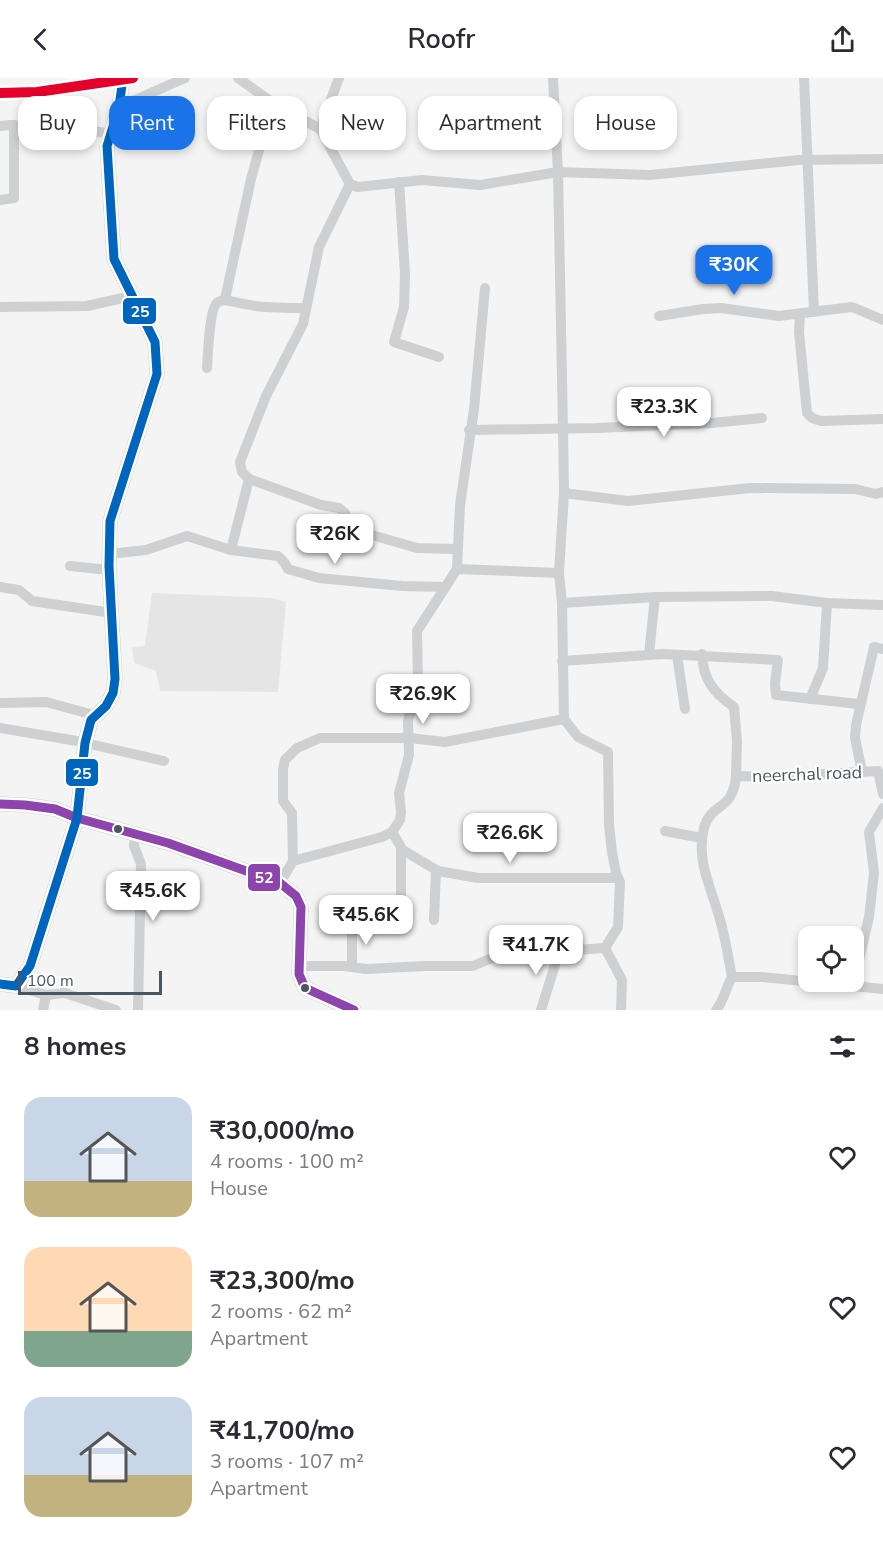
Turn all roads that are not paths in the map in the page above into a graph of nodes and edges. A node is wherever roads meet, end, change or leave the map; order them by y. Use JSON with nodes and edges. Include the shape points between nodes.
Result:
{"nodes":[{"id":1,"x":123,"y":78,"type":"edge"},
{"id":2,"x":185,"y":78,"type":"edge"},
{"id":3,"x":238,"y":78,"type":"edge"},
{"id":4,"x":339,"y":78,"type":"edge"},
{"id":5,"x":553,"y":78,"type":"edge"},
{"id":6,"x":804,"y":78,"type":"edge"},
{"id":7,"x":121,"y":96,"type":"edge"},
{"id":8,"x":144,"y":96,"type":"edge"},
{"id":9,"x":263,"y":96,"type":"edge"},
{"id":10,"x":332,"y":96,"type":"edge"},
{"id":11,"x":14,"y":125,"type":"junction"},
{"id":12,"x":0,"y":126,"type":"edge"},
{"id":13,"x":109,"y":133,"type":"edge"},
{"id":14,"x":109,"y":140,"type":"edge"},
{"id":15,"x":259,"y":150,"type":"edge"},
{"id":16,"x":331,"y":150,"type":"edge"},
{"id":17,"x":883,"y":159,"type":"edge"},
{"id":18,"x":807,"y":160,"type":"junction"},
{"id":19,"x":558,"y":172,"type":"junction"},
{"id":20,"x":399,"y":182,"type":"junction"},
{"id":21,"x":350,"y":184,"type":"junction"},
{"id":22,"x":0,"y":200,"type":"edge"},
{"id":23,"x":484,"y":288,"type":"dead end"},
{"id":24,"x":132,"y":296,"type":"junction"},
{"id":25,"x":225,"y":299,"type":"junction"},
{"id":26,"x":0,"y":307,"type":"edge"},
{"id":27,"x":305,"y":309,"type":"junction"},
{"id":28,"x":814,"y":312,"type":"junction"},
{"id":29,"x":800,"y":315,"type":"junction"},
{"id":30,"x":659,"y":316,"type":"dead end"},
{"id":31,"x":883,"y":320,"type":"edge"},
{"id":32,"x":883,"y":325,"type":"edge"},
{"id":33,"x":439,"y":357,"type":"dead end"},
{"id":34,"x":207,"y":368,"type":"dead end"},
{"id":35,"x":762,"y":418,"type":"dead end"},
{"id":36,"x":883,"y":419,"type":"edge"},
{"id":37,"x":563,"y":429,"type":"junction"},
{"id":38,"x":469,"y":430,"type":"junction"},
{"id":39,"x":249,"y":479,"type":"junction"},
{"id":40,"x":564,"y":492,"type":"junction"},
{"id":41,"x":883,"y":492,"type":"edge"},
{"id":42,"x":456,"y":549,"type":"junction"},
{"id":43,"x":231,"y":550,"type":"junction"},
{"id":44,"x":109,"y":554,"type":"junction"},
{"id":45,"x":70,"y":566,"type":"dead end"},
{"id":46,"x":457,"y":569,"type":"junction"},
{"id":47,"x":109,"y":570,"type":"junction"},
{"id":48,"x":560,"y":573,"type":"junction"},
{"id":49,"x":0,"y":587,"type":"edge"},
{"id":50,"x":446,"y":587,"type":"junction"},
{"id":51,"x":655,"y":597,"type":"junction"},
{"id":52,"x":562,"y":603,"type":"junction"},
{"id":53,"x":827,"y":603,"type":"junction"},
{"id":54,"x":883,"y":605,"type":"edge"},
{"id":55,"x":112,"y":613,"type":"junction"},
{"id":56,"x":883,"y":649,"type":"edge"},
{"id":57,"x":649,"y":654,"type":"junction"},
{"id":58,"x":702,"y":654,"type":"junction"},
{"id":59,"x":677,"y":655,"type":"junction"},
{"id":60,"x":562,"y":661,"type":"junction"},
{"id":61,"x":810,"y":699,"type":"junction"},
{"id":62,"x":0,"y":703,"type":"edge"},
{"id":63,"x":859,"y":704,"type":"junction"},
{"id":64,"x":685,"y":709,"type":"dead end"},
{"id":65,"x":94,"y":715,"type":"junction"},
{"id":66,"x":564,"y":719,"type":"junction"},
{"id":67,"x":0,"y":728,"type":"edge"},
{"id":68,"x":409,"y":738,"type":"junction"},
{"id":69,"x":85,"y":743,"type":"junction"},
{"id":70,"x":164,"y":761,"type":"dead end"},
{"id":71,"x":862,"y":772,"type":"junction"},
{"id":72,"x":736,"y":776,"type":"junction"},
{"id":73,"x":883,"y":794,"type":"edge"},
{"id":74,"x":0,"y":804,"type":"edge"},
{"id":75,"x":883,"y":808,"type":"edge"},
{"id":76,"x":77,"y":818,"type":"junction"},
{"id":77,"x":665,"y":831,"type":"dead end"},
{"id":78,"x":392,"y":832,"type":"junction"},
{"id":79,"x":135,"y":834,"type":"junction"},
{"id":80,"x":702,"y":838,"type":"junction"},
{"id":81,"x":401,"y":849,"type":"junction"},
{"id":82,"x":293,"y":861,"type":"junction"},
{"id":83,"x":436,"y":870,"type":"junction"},
{"id":84,"x":618,"y":878,"type":"junction"},
{"id":85,"x":280,"y":883,"type":"junction"},
{"id":86,"x":434,"y":920,"type":"dead end"},
{"id":87,"x":864,"y":939,"type":"edge"},
{"id":88,"x":604,"y":948,"type":"junction"},
{"id":89,"x":559,"y":952,"type":"junction"},
{"id":90,"x":300,"y":966,"type":"junction"},
{"id":91,"x":352,"y":967,"type":"junction"},
{"id":92,"x":732,"y":977,"type":"junction"},
{"id":93,"x":798,"y":981,"type":"edge"},
{"id":94,"x":0,"y":984,"type":"edge"},
{"id":95,"x":16,"y":986,"type":"junction"},
{"id":96,"x":864,"y":987,"type":"edge"},
{"id":97,"x":883,"y":988,"type":"edge"},
{"id":98,"x":46,"y":995,"type":"junction"},
{"id":99,"x":43,"y":1010,"type":"edge"},
{"id":100,"x":116,"y":1010,"type":"edge"},
{"id":101,"x":138,"y":1010,"type":"edge"},
{"id":102,"x":354,"y":1010,"type":"edge"},
{"id":103,"x":541,"y":1010,"type":"edge"},
{"id":104,"x":621,"y":1010,"type":"edge"},
{"id":105,"x":716,"y":1010,"type":"edge"}],
"edges":[{"from":1,"to":7,"type":"street"},
{"from":2,"to":8,"type":"street"},
{"from":3,"to":9,"type":"street"},
{"from":4,"to":10,"type":"street"},
{"from":5,"to":19,"type":"street"},
{"from":6,"to":18,"type":"street"},
{"from":11,"to":12,"type":"street"},
{"from":11,"to":13,"type":"street"},
{"from":11,"to":22,"type":"street","via":[[14,198]]},
{"from":14,"to":24,"type":"street","via":[[114,259]]},
{"from":15,"to":25,"type":"street"},
{"from":16,"to":21,"type":"street"},
{"from":17,"to":18,"type":"street"},
{"from":18,"to":19,"type":"street","via":[[650,175]]},
{"from":18,"to":28,"type":"street"},
{"from":19,"to":20,"type":"street","via":[[480,185]]},
{"from":19,"to":37,"type":"street"},
{"from":20,"to":21,"type":"street","via":[[358,187]]},
{"from":20,"to":33,"type":"street","via":[[404,307],[394,342]]},
{"from":21,"to":27,"type":"street","via":[[319,247]]},
{"from":23,"to":38,"type":"street"},
{"from":24,"to":26,"type":"street","via":[[87,306]]},
{"from":24,"to":44,"type":"street","via":[[155,342],[157,374],[110,521]]},
{"from":25,"to":27,"type":"street","via":[[255,306]]},
{"from":25,"to":34,"type":"street","via":[[214,307]]},
{"from":27,"to":39,"type":"street","via":[[303,324],[266,396],[240,462]]},
{"from":28,"to":29,"type":"street"},
{"from":28,"to":31,"type":"street","via":[[852,307]]},
{"from":29,"to":30,"type":"street","via":[[720,308]]},
{"from":29,"to":36,"type":"street","via":[[807,413],[821,421]]},
{"from":31,"to":32,"type":"street"},
{"from":35,"to":37,"type":"street"},
{"from":37,"to":38,"type":"street"},
{"from":37,"to":40,"type":"street"},
{"from":38,"to":42,"type":"street"},
{"from":39,"to":42,"type":"street","via":[[339,508],[350,528],[358,531],[417,548]]},
{"from":39,"to":43,"type":"street"},
{"from":40,"to":41,"type":"street","via":[[628,501],[750,488]]},
{"from":40,"to":48,"type":"street"},
{"from":42,"to":46,"type":"street"},
{"from":43,"to":44,"type":"street","via":[[187,536],[146,550]]},
{"from":43,"to":50,"type":"street","via":[[278,556],[288,569],[319,578]]},
{"from":44,"to":47,"type":"street"},
{"from":45,"to":47,"type":"street"},
{"from":46,"to":48,"type":"street"},
{"from":46,"to":50,"type":"street"},
{"from":47,"to":55,"type":"street"},
{"from":48,"to":52,"type":"street"},
{"from":49,"to":55,"type":"street","via":[[19,590],[32,601]]},
{"from":50,"to":68,"type":"street","via":[[417,631],[418,682],[408,721]]},
{"from":51,"to":52,"type":"street"},
{"from":51,"to":53,"type":"street","via":[[772,596]]},
{"from":51,"to":57,"type":"street"},
{"from":52,"to":60,"type":"street"},
{"from":53,"to":54,"type":"street"},
{"from":53,"to":61,"type":"street","via":[[824,668]]},
{"from":55,"to":65,"type":"street","via":[[113,693],[106,706]]},
{"from":56,"to":63,"type":"street","via":[[874,647]]},
{"from":57,"to":59,"type":"street"},
{"from":57,"to":60,"type":"street"},
{"from":58,"to":59,"type":"street"},
{"from":58,"to":61,"type":"street","via":[[778,660],[776,695]]},
{"from":58,"to":72,"type":"street","via":[[705,677],[724,701],[734,707]]},
{"from":59,"to":64,"type":"street"},
{"from":60,"to":66,"type":"street"},
{"from":61,"to":63,"type":"street"},
{"from":62,"to":65,"type":"street","via":[[46,702]]},
{"from":63,"to":71,"type":"street","via":[[855,738]]},
{"from":65,"to":69,"type":"street"},
{"from":66,"to":68,"type":"street","via":[[445,742]]},
{"from":66,"to":84,"type":"street","via":[[578,738],[608,752],[609,825]]},
{"from":67,"to":69,"type":"street"},
{"from":68,"to":78,"type":"street","via":[[409,755],[399,793],[400,820]]},
{"from":68,"to":82,"type":"street","via":[[320,738],[290,754],[283,770],[283,801],[292,813]]},
{"from":69,"to":70,"type":"street"},
{"from":69,"to":76,"type":"street"},
{"from":71,"to":72,"type":"street","name":"neerchal road"},
{"from":71,"to":73,"type":"street","name":"neerchal road","via":[[878,771]]},
{"from":72,"to":80,"type":"street","name":"neerchal road","via":[[732,796],[709,816]]},
{"from":74,"to":76,"type":"street","via":[[55,809]]},
{"from":75,"to":87,"type":"street","via":[[869,832],[874,873]]},
{"from":76,"to":79,"type":"street"},
{"from":76,"to":95,"type":"street","via":[[30,966]]},
{"from":77,"to":80,"type":"street"},
{"from":78,"to":81,"type":"street"},
{"from":78,"to":82,"type":"street"},
{"from":79,"to":85,"type":"street"},
{"from":79,"to":101,"type":"street","via":[[134,846],[141,864]]},
{"from":80,"to":92,"type":"street","name":"neerchal road","via":[[702,862],[719,915]]},
{"from":81,"to":83,"type":"street"},
{"from":81,"to":91,"type":"street","via":[[401,925],[352,925]]},
{"from":82,"to":85,"type":"street"},
{"from":83,"to":84,"type":"street","via":[[478,878]]},
{"from":83,"to":86,"type":"street"},
{"from":84,"to":88,"type":"street","via":[[618,927]]},
{"from":85,"to":90,"type":"street","via":[[296,896],[301,907]]},
{"from":88,"to":89,"type":"street"},
{"from":88,"to":104,"type":"street","via":[[622,980]]},
{"from":89,"to":91,"type":"street","via":[[499,956],[473,966]]},
{"from":89,"to":103,"type":"street"},
{"from":90,"to":91,"type":"street"},
{"from":90,"to":102,"type":"street","via":[[305,988]]},
{"from":92,"to":93,"type":"street"},
{"from":92,"to":105,"type":"street"},
{"from":94,"to":95,"type":"street"},
{"from":95,"to":98,"type":"street"},
{"from":96,"to":97,"type":"street"},
{"from":98,"to":99,"type":"street"},
{"from":98,"to":100,"type":"street","via":[[65,993]]}]}
